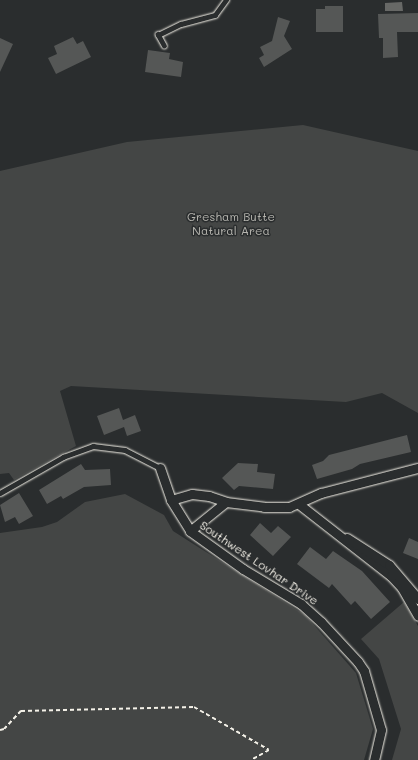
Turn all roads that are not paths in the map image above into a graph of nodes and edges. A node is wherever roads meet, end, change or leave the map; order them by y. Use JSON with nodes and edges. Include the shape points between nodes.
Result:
{"nodes":[{"id":1,"x":226,"y":0,"type":"edge"},
{"id":2,"x":164,"y":46,"type":"dead end"},
{"id":3,"x":160,"y":468,"type":"joint"},
{"id":4,"x":418,"y":468,"type":"edge"},
{"id":5,"x":0,"y":493,"type":"edge"},
{"id":6,"x":170,"y":500,"type":"junction"},
{"id":7,"x":226,"y":502,"type":"junction"},
{"id":8,"x":300,"y":505,"type":"junction"},
{"id":9,"x":190,"y":531,"type":"junction"},
{"id":10,"x":338,"y":534,"type":"junction"},
{"id":11,"x":418,"y":599,"type":"edge"},
{"id":12,"x":418,"y":616,"type":"edge"},
{"id":13,"x":374,"y":760,"type":"edge"}],
"edges":[{"from":1,"to":2,"type":"lane","via":[[215,15],[181,24],[158,35]]},
{"from":3,"to":5,"type":"lane","via":[[125,450],[93,446],[63,457]]},
{"from":3,"to":6,"type":"street","name":"Southwest Lovhar Drive"},
{"from":4,"to":8,"type":"street","via":[[321,494]]},
{"from":6,"to":7,"type":"street","via":[[192,494],[210,496]]},
{"from":6,"to":9,"type":"street","name":"Southwest Lovhar Drive"},
{"from":7,"to":8,"type":"street","via":[[278,508]]},
{"from":7,"to":9,"type":"street"},
{"from":8,"to":10,"type":"street"},
{"from":9,"to":13,"type":"street","name":"Southwest Lovhar Drive","via":[[243,569],[301,604],[358,662],[364,671],[381,730]]},
{"from":10,"to":11,"type":"street","via":[[360,544],[389,565]]},
{"from":10,"to":12,"type":"street","via":[[392,576]]}]}
